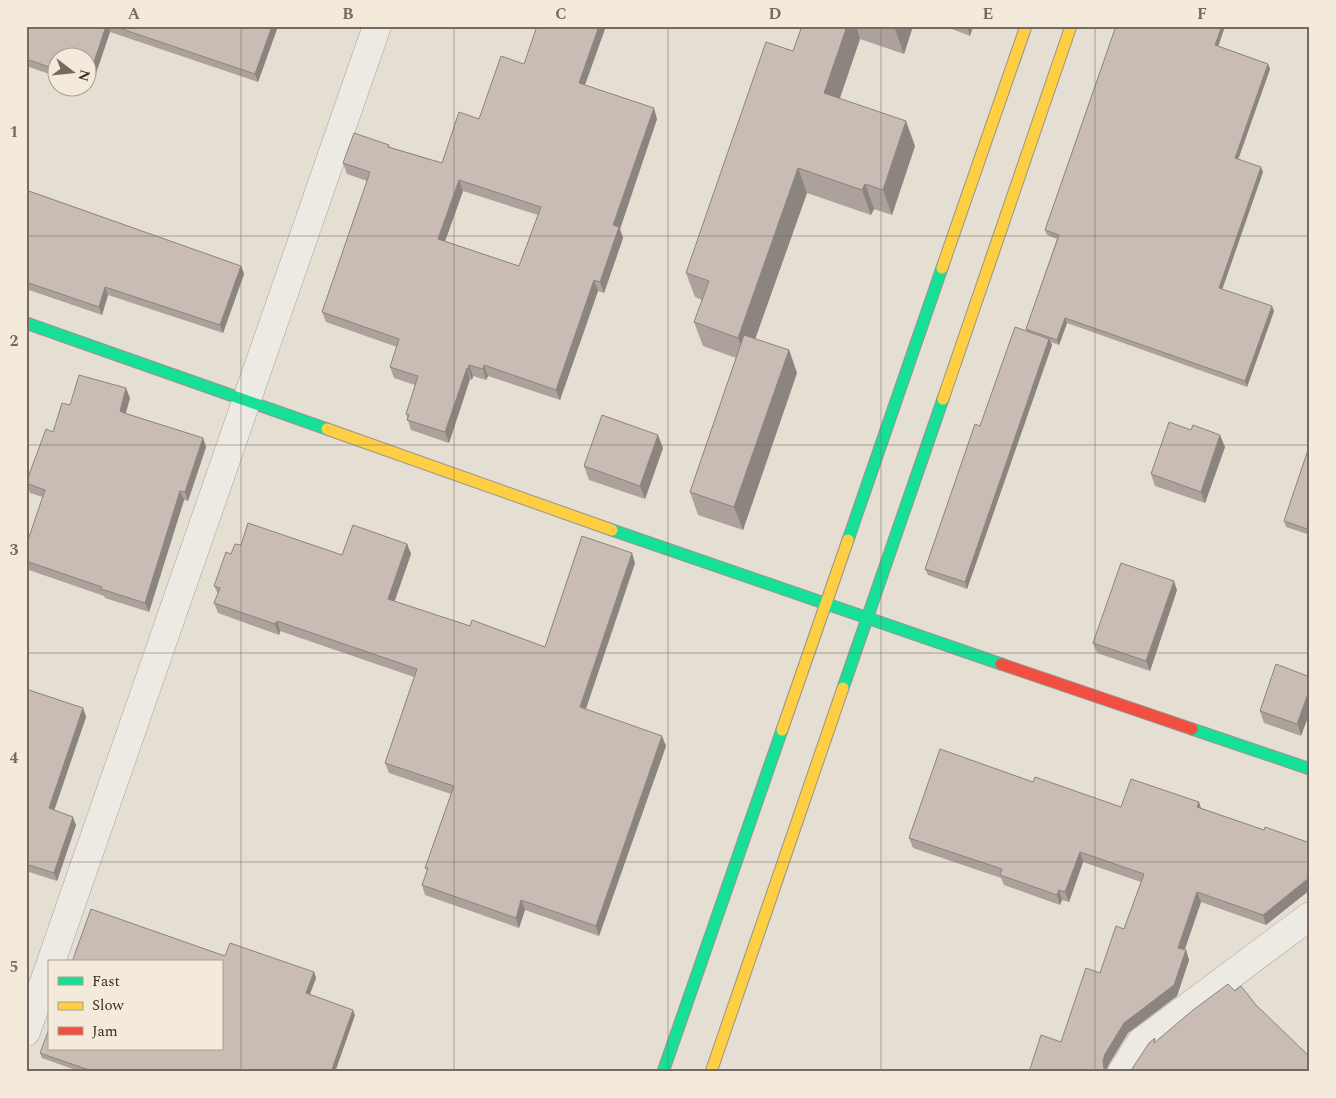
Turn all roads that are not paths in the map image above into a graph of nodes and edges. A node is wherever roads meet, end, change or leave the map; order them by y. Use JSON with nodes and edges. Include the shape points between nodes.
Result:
{"nodes":[{"id":1,"x":377,"y":26,"type":"edge"},
{"id":2,"x":1026,"y":26,"type":"edge"},
{"id":3,"x":1071,"y":26,"type":"edge"},
{"id":4,"x":26,"y":323,"type":"edge"},
{"id":5,"x":247,"y":400,"type":"junction"},
{"id":6,"x":826,"y":605,"type":"junction"},
{"id":7,"x":867,"y":618,"type":"junction"},
{"id":8,"x":1310,"y":769,"type":"edge"},
{"id":9,"x":1310,"y":916,"type":"edge"},
{"id":10,"x":52,"y":960,"type":"edge"},
{"id":11,"x":48,"y":971,"type":"edge"},
{"id":12,"x":26,"y":1032,"type":"edge"},
{"id":13,"x":663,"y":1072,"type":"edge"},
{"id":14,"x":711,"y":1072,"type":"edge"},
{"id":15,"x":1122,"y":1072,"type":"edge"}],
"edges":[{"from":1,"to":5,"type":"street"},
{"from":2,"to":6,"type":"street"},
{"from":3,"to":7,"type":"street"},
{"from":4,"to":5,"type":"street"},
{"from":5,"to":6,"type":"street"},
{"from":5,"to":10,"type":"street"},
{"from":6,"to":7,"type":"street"},
{"from":6,"to":13,"type":"street"},
{"from":7,"to":8,"type":"street"},
{"from":7,"to":14,"type":"street"},
{"from":9,"to":15,"type":"street","via":[[1141,1042]]},
{"from":11,"to":12,"type":"street"}]}
